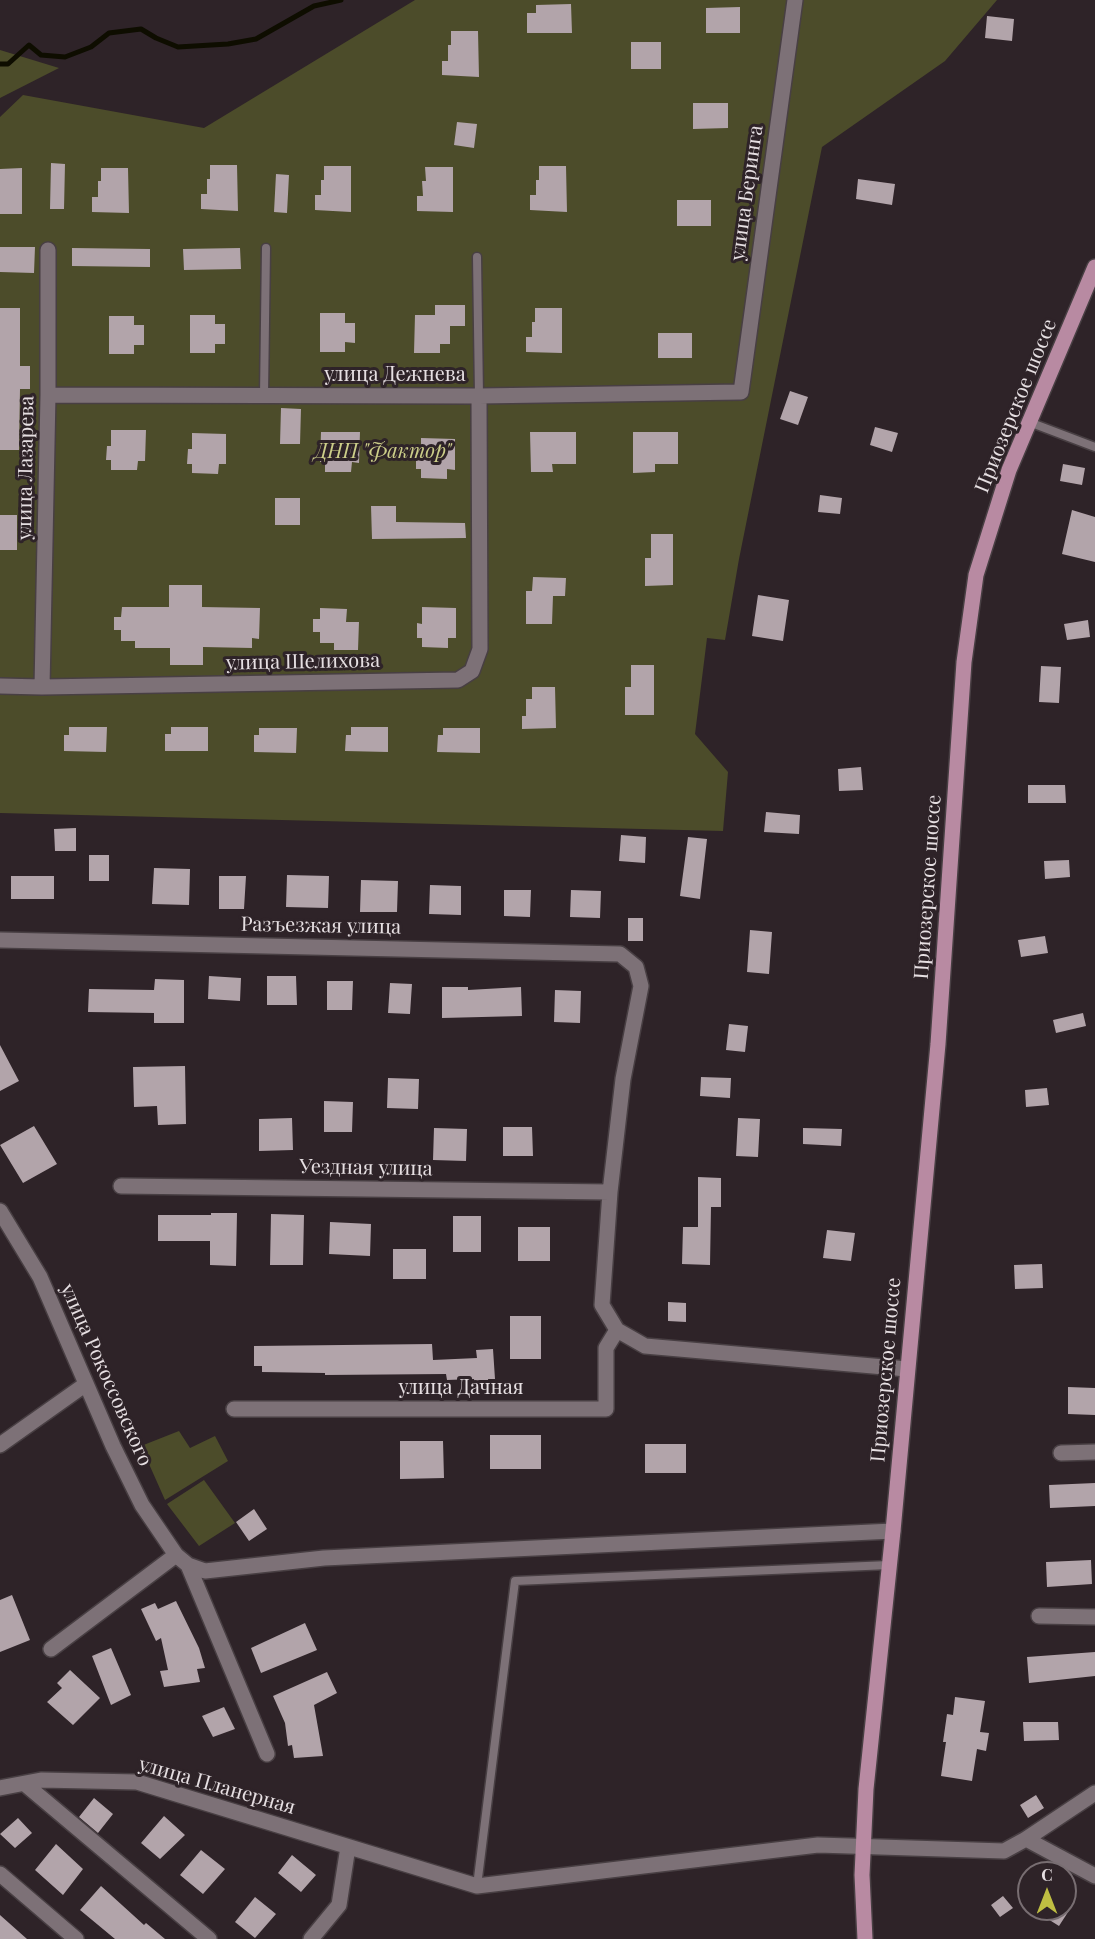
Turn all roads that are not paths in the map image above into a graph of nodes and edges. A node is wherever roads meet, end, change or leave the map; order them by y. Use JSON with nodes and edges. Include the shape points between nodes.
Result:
{"nodes":[{"id":1,"x":795,"y":0,"type":"edge"},
{"id":2,"x":266,"y":248,"type":"dead end"},
{"id":3,"x":48,"y":250,"type":"dead end"},
{"id":4,"x":477,"y":256,"type":"dead end"},
{"id":5,"x":1094,"y":270,"type":"edge"},
{"id":6,"x":741,"y":392,"type":"joint"},
{"id":7,"x":48,"y":395,"type":"junction"},
{"id":8,"x":264,"y":395,"type":"junction"},
{"id":9,"x":479,"y":396,"type":"junction"},
{"id":10,"x":1029,"y":422,"type":"junction"},
{"id":11,"x":1095,"y":447,"type":"edge"},
{"id":12,"x":0,"y":686,"type":"edge"},
{"id":13,"x":42,"y":687,"type":"junction"},
{"id":14,"x":0,"y":940,"type":"edge"},
{"id":15,"x":121,"y":1186,"type":"dead end"},
{"id":16,"x":610,"y":1192,"type":"junction"},
{"id":17,"x":0,"y":1211,"type":"edge"},
{"id":18,"x":617,"y":1330,"type":"junction"},
{"id":19,"x":907,"y":1369,"type":"junction"},
{"id":20,"x":86,"y":1384,"type":"junction"},
{"id":21,"x":234,"y":1410,"type":"dead end"},
{"id":22,"x":0,"y":1445,"type":"edge"},
{"id":23,"x":1095,"y":1452,"type":"edge"},
{"id":24,"x":1061,"y":1453,"type":"dead end"},
{"id":25,"x":893,"y":1531,"type":"junction"},
{"id":26,"x":182,"y":1560,"type":"junction"},
{"id":27,"x":889,"y":1565,"type":"junction"},
{"id":28,"x":1039,"y":1616,"type":"dead end"},
{"id":29,"x":1095,"y":1617,"type":"edge"},
{"id":30,"x":51,"y":1649,"type":"dead end"},
{"id":31,"x":267,"y":1755,"type":"dead end"},
{"id":32,"x":25,"y":1784,"type":"junction"},
{"id":33,"x":0,"y":1788,"type":"edge"},
{"id":34,"x":1095,"y":1793,"type":"edge"},
{"id":35,"x":1026,"y":1839,"type":"junction"},
{"id":36,"x":348,"y":1847,"type":"junction"},
{"id":37,"x":862,"y":1847,"type":"junction"},
{"id":38,"x":0,"y":1874,"type":"edge"},
{"id":39,"x":1095,"y":1876,"type":"edge"},
{"id":40,"x":477,"y":1886,"type":"junction"},
{"id":41,"x":76,"y":1939,"type":"edge"},
{"id":42,"x":209,"y":1939,"type":"edge"},
{"id":43,"x":311,"y":1939,"type":"edge"},
{"id":44,"x":865,"y":1939,"type":"edge"}],
"edges":[{"from":1,"to":6,"type":"street","name":"улица Беринга"},
{"from":2,"to":8,"type":"lane"},
{"from":3,"to":7,"type":"street","name":"улица Лазарева"},
{"from":4,"to":9,"type":"lane"},
{"from":5,"to":10,"type":"main road","name":"Приозерское шоссе"},
{"from":6,"to":9,"type":"street","name":"улица Дежнева"},
{"from":7,"to":8,"type":"street","name":"улица Дежнева"},
{"from":7,"to":13,"type":"street","name":"улица Лазарева"},
{"from":8,"to":9,"type":"street","name":"улица Дежнева"},
{"from":9,"to":13,"type":"street","name":"улица Шелихова","via":[[480,649],[471,671],[458,680]]},
{"from":10,"to":11,"type":"lane"},
{"from":10,"to":19,"type":"main road","name":"Приозерское шоссе","via":[[1009,470],[976,575],[964,662],[938,1044]]},
{"from":12,"to":13,"type":"street","name":"улица Шелихова"},
{"from":14,"to":16,"type":"street","name":"Разъезжая улица","via":[[620,954],[636,967],[641,986],[623,1079]]},
{"from":15,"to":16,"type":"street","name":"Уездная улица"},
{"from":16,"to":18,"type":"street","via":[[602,1305]]},
{"from":17,"to":20,"type":"street","name":"улица Рокоссовского","via":[[40,1277]]},
{"from":18,"to":19,"type":"street","via":[[645,1346]]},
{"from":18,"to":21,"type":"street","name":"улица Дачная","via":[[606,1347],[606,1410]]},
{"from":19,"to":25,"type":"main road","name":"Приозерское шоссе"},
{"from":20,"to":22,"type":"street"},
{"from":20,"to":26,"type":"street","name":"улица Рокоссовского","via":[[142,1505]]},
{"from":23,"to":24,"type":"street"},
{"from":25,"to":26,"type":"street","via":[[324,1558],[205,1570]]},
{"from":25,"to":27,"type":"main road","name":"Приозерское шоссе"},
{"from":26,"to":30,"type":"street"},
{"from":26,"to":31,"type":"street","name":"улица Рокоссовского"},
{"from":27,"to":37,"type":"main road","name":"Приозерское шоссе"},
{"from":27,"to":40,"type":"lane","via":[[515,1581]]},
{"from":28,"to":29,"type":"street"},
{"from":32,"to":33,"type":"street","name":"улица Планерная"},
{"from":32,"to":36,"type":"street","name":"улица Планерная","via":[[41,1780],[137,1782]]},
{"from":32,"to":42,"type":"street"},
{"from":34,"to":35,"type":"street"},
{"from":35,"to":37,"type":"street","via":[[1004,1851]]},
{"from":35,"to":39,"type":"street"},
{"from":36,"to":40,"type":"street","name":"улица Планерная"},
{"from":36,"to":43,"type":"street","via":[[339,1905]]},
{"from":37,"to":40,"type":"street","via":[[818,1845]]},
{"from":37,"to":44,"type":"main road"},
{"from":38,"to":41,"type":"street"}]}
